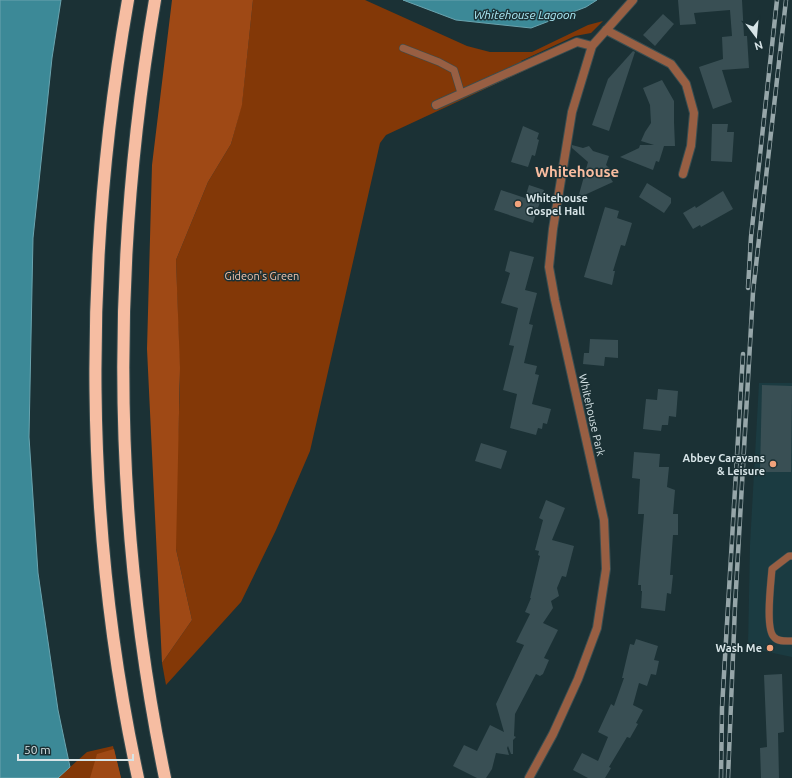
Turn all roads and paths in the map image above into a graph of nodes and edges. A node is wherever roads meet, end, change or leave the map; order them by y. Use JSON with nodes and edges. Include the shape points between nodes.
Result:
{"nodes":[{"id":1,"x":128,"y":0,"type":"edge"},
{"id":2,"x":155,"y":0,"type":"edge"},
{"id":3,"x":633,"y":0,"type":"edge"},
{"id":4,"x":606,"y":30,"type":"junction"},
{"id":5,"x":592,"y":46,"type":"junction"},
{"id":6,"x":403,"y":48,"type":"dead end"},
{"id":7,"x":461,"y":92,"type":"junction"},
{"id":8,"x":436,"y":105,"type":"dead end"},
{"id":9,"x":683,"y":174,"type":"dead end"},
{"id":10,"x":792,"y":556,"type":"edge"},
{"id":11,"x":792,"y":641,"type":"edge"},
{"id":12,"x":138,"y":778,"type":"edge"},
{"id":13,"x":165,"y":778,"type":"edge"},
{"id":14,"x":529,"y":778,"type":"edge"}],
"edges":[{"from":1,"to":12,"type":"highway","via":[[102,199],[96,311],[96,412],[100,501],[114,636]]},
{"from":2,"to":13,"type":"highway","via":[[129,200],[124,299],[123,417],[139,617]]},
{"from":3,"to":4,"type":"street"},
{"from":4,"to":5,"type":"street"},
{"from":4,"to":9,"type":"street","via":[[671,64],[686,84],[694,113],[691,146]]},
{"from":5,"to":7,"type":"street","via":[[577,42]]},
{"from":5,"to":14,"type":"street","name":"Whitehouse Park","via":[[572,112],[552,229],[549,267],[554,300],[604,520],[606,569],[594,636],[553,734]]},
{"from":6,"to":7,"type":"lane","via":[[454,70]]},
{"from":7,"to":8,"type":"street"},
{"from":10,"to":11,"type":"lane","via":[[772,569],[769,627],[771,634],[780,641]]}]}
